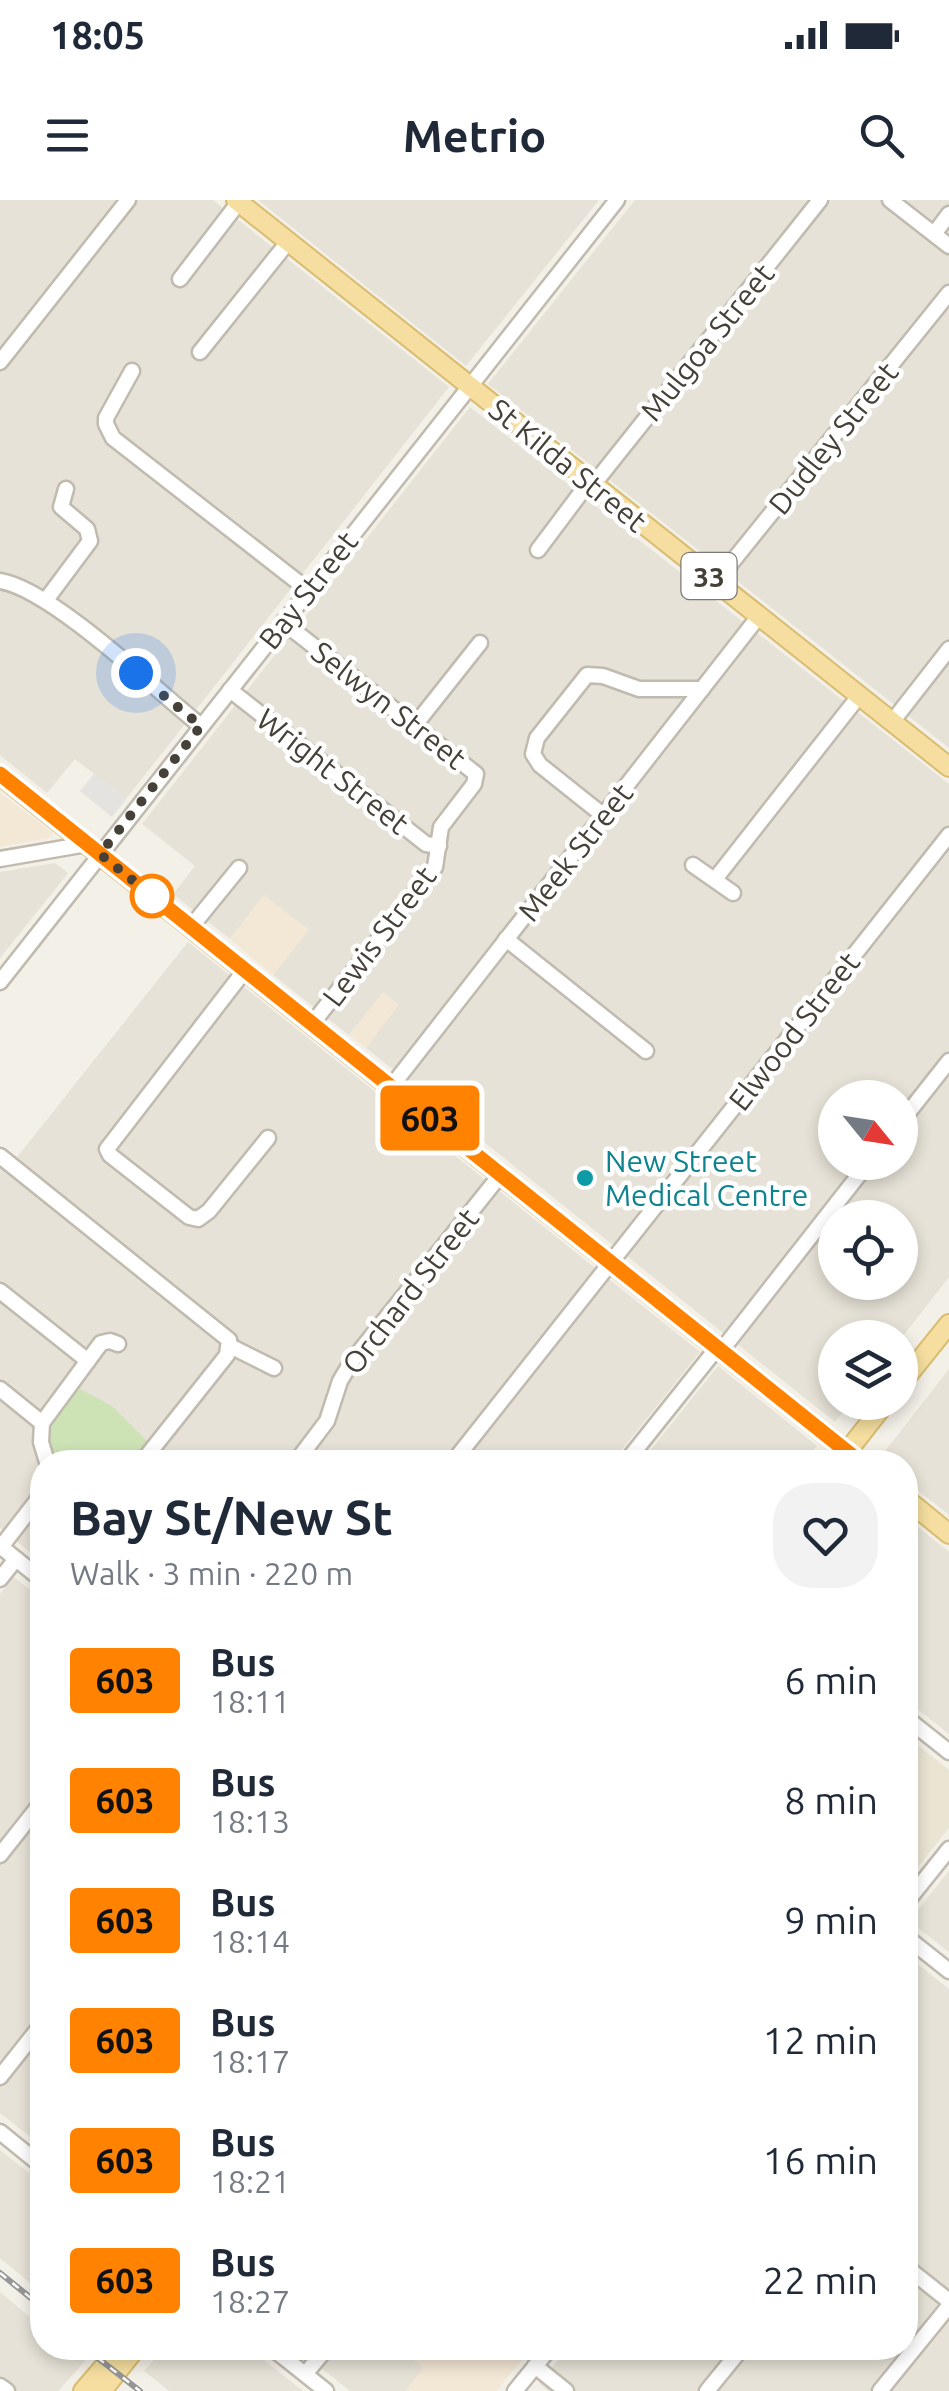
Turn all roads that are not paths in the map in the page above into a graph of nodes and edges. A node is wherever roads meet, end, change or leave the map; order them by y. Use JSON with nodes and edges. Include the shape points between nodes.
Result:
{"nodes":[{"id":1,"x":128,"y":200,"type":"edge"},
{"id":2,"x":820,"y":200,"type":"edge"},
{"id":3,"x":890,"y":200,"type":"edge"},
{"id":4,"x":237,"y":201,"type":"edge"},
{"id":5,"x":610,"y":202,"type":"edge"},
{"id":6,"x":949,"y":214,"type":"edge"},
{"id":7,"x":934,"y":234,"type":"junction"},
{"id":8,"x":288,"y":242,"type":"junction"},
{"id":9,"x":949,"y":246,"type":"edge"},
{"id":10,"x":180,"y":278,"type":"dead end"},
{"id":11,"x":949,"y":293,"type":"edge"},
{"id":12,"x":200,"y":352,"type":"dead end"},
{"id":13,"x":0,"y":362,"type":"edge"},
{"id":14,"x":132,"y":371,"type":"dead end"},
{"id":15,"x":468,"y":386,"type":"junction"},
{"id":16,"x":591,"y":483,"type":"junction"},
{"id":17,"x":66,"y":489,"type":"dead end"},
{"id":18,"x":538,"y":550,"type":"dead end"},
{"id":19,"x":0,"y":581,"type":"edge"},
{"id":20,"x":716,"y":582,"type":"junction"},
{"id":21,"x":308,"y":590,"type":"junction"},
{"id":22,"x":46,"y":600,"type":"junction"},
{"id":23,"x":759,"y":616,"type":"junction"},
{"id":24,"x":283,"y":622,"type":"junction"},
{"id":25,"x":480,"y":644,"type":"dead end"},
{"id":26,"x":949,"y":648,"type":"edge"},
{"id":27,"x":702,"y":689,"type":"junction"},
{"id":28,"x":230,"y":690,"type":"junction"},
{"id":29,"x":859,"y":696,"type":"junction"},
{"id":30,"x":892,"y":722,"type":"junction"},
{"id":31,"x":415,"y":725,"type":"junction"},
{"id":32,"x":201,"y":726,"type":"junction"},
{"id":33,"x":949,"y":766,"type":"edge"},
{"id":34,"x":0,"y":774,"type":"edge"},
{"id":35,"x":604,"y":816,"type":"junction"},
{"id":36,"x":66,"y":827,"type":"junction"},
{"id":37,"x":949,"y":835,"type":"edge"},
{"id":38,"x":439,"y":846,"type":"junction"},
{"id":39,"x":94,"y":849,"type":"junction"},
{"id":40,"x":46,"y":852,"type":"junction"},
{"id":41,"x":0,"y":859,"type":"edge"},
{"id":42,"x":694,"y":865,"type":"dead end"},
{"id":43,"x":239,"y":868,"type":"dead end"},
{"id":44,"x":716,"y":878,"type":"junction"},
{"id":45,"x":733,"y":893,"type":"dead end"},
{"id":46,"x":191,"y":927,"type":"junction"},
{"id":47,"x":506,"y":939,"type":"junction"},
{"id":48,"x":245,"y":970,"type":"junction"},
{"id":49,"x":0,"y":982,"type":"edge"},
{"id":50,"x":312,"y":1024,"type":"junction"},
{"id":51,"x":646,"y":1051,"type":"dead end"},
{"id":52,"x":949,"y":1061,"type":"edge"},
{"id":53,"x":391,"y":1087,"type":"junction"},
{"id":54,"x":918,"y":1100,"type":"edge"},
{"id":55,"x":268,"y":1138,"type":"dead end"},
{"id":56,"x":0,"y":1156,"type":"edge"},
{"id":57,"x":501,"y":1174,"type":"junction"},
{"id":58,"x":855,"y":1180,"type":"edge"},
{"id":59,"x":612,"y":1263,"type":"junction"},
{"id":60,"x":0,"y":1291,"type":"edge"},
{"id":61,"x":949,"y":1324,"type":"edge"},
{"id":62,"x":118,"y":1344,"type":"dead end"},
{"id":63,"x":230,"y":1346,"type":"junction"},
{"id":64,"x":719,"y":1350,"type":"junction"},
{"id":65,"x":88,"y":1361,"type":"junction"},
{"id":66,"x":918,"y":1363,"type":"edge"},
{"id":67,"x":274,"y":1368,"type":"dead end"},
{"id":68,"x":0,"y":1389,"type":"edge"},
{"id":69,"x":874,"y":1420,"type":"edge"},
{"id":70,"x":42,"y":1423,"type":"junction"},
{"id":71,"x":43,"y":1450,"type":"edge"},
{"id":72,"x":151,"y":1450,"type":"edge"},
{"id":73,"x":305,"y":1450,"type":"edge"},
{"id":74,"x":462,"y":1450,"type":"edge"},
{"id":75,"x":636,"y":1450,"type":"edge"},
{"id":76,"x":838,"y":1450,"type":"edge"},
{"id":77,"x":855,"y":1450,"type":"edge"},
{"id":78,"x":918,"y":1509,"type":"edge"},
{"id":79,"x":30,"y":1513,"type":"edge"},
{"id":80,"x":30,"y":1521,"type":"edge"},
{"id":81,"x":949,"y":1534,"type":"edge"},
{"id":82,"x":6,"y":1551,"type":"edge"},
{"id":83,"x":30,"y":1570,"type":"edge"},
{"id":84,"x":0,"y":1579,"type":"edge"},
{"id":85,"x":918,"y":1727,"type":"edge"},
{"id":86,"x":949,"y":1752,"type":"edge"},
{"id":87,"x":30,"y":1817,"type":"edge"},
{"id":88,"x":949,"y":1849,"type":"edge"},
{"id":89,"x":0,"y":1854,"type":"edge"},
{"id":90,"x":918,"y":1888,"type":"edge"},
{"id":91,"x":918,"y":1946,"type":"edge"},
{"id":92,"x":949,"y":1971,"type":"edge"},
{"id":93,"x":30,"y":2039,"type":"edge"},
{"id":94,"x":0,"y":2076,"type":"edge"},
{"id":95,"x":0,"y":2132,"type":"edge"},
{"id":96,"x":30,"y":2156,"type":"edge"},
{"id":97,"x":918,"y":2277,"type":"edge"},
{"id":98,"x":949,"y":2303,"type":"edge"},
{"id":99,"x":918,"y":2343,"type":"edge"},
{"id":100,"x":110,"y":2360,"type":"edge"},
{"id":101,"x":127,"y":2360,"type":"edge"},
{"id":102,"x":287,"y":2360,"type":"edge"},
{"id":103,"x":317,"y":2360,"type":"edge"},
{"id":104,"x":540,"y":2360,"type":"edge"},
{"id":105,"x":732,"y":2360,"type":"edge"},
{"id":106,"x":904,"y":2360,"type":"edge"},
{"id":107,"x":535,"y":2366,"type":"junction"},
{"id":108,"x":305,"y":2374,"type":"junction"},
{"id":109,"x":0,"y":2386,"type":"edge"},
{"id":110,"x":7,"y":2391,"type":"edge"},
{"id":111,"x":83,"y":2391,"type":"edge"},
{"id":112,"x":102,"y":2391,"type":"edge"},
{"id":113,"x":326,"y":2391,"type":"edge"},
{"id":114,"x":515,"y":2391,"type":"edge"},
{"id":115,"x":566,"y":2391,"type":"edge"},
{"id":116,"x":707,"y":2391,"type":"edge"},
{"id":117,"x":880,"y":2391,"type":"edge"}],
"edges":[{"from":1,"to":13,"type":"street"},
{"from":2,"to":16,"type":"street","name":"Mulgoa Street"},
{"from":3,"to":7,"type":"street"},
{"from":4,"to":8,"type":"main road","name":"St Kilda Street","number":"33"},
{"from":4,"to":10,"type":"street"},
{"from":5,"to":15,"type":"street","name":"Bay Street"},
{"from":6,"to":7,"type":"street"},
{"from":7,"to":9,"type":"street"},
{"from":8,"to":12,"type":"street"},
{"from":8,"to":15,"type":"main road","name":"St Kilda Street","number":"33"},
{"from":11,"to":20,"type":"street","name":"Dudley Street"},
{"from":14,"to":21,"type":"street","via":[[106,418],[114,438]]},
{"from":15,"to":16,"type":"main road","name":"St Kilda Street","number":"33"},
{"from":15,"to":21,"type":"street","name":"Bay Street"},
{"from":16,"to":18,"type":"street","name":"Mulgoa Street"},
{"from":16,"to":20,"type":"main road","name":"St Kilda Street","number":"33"},
{"from":17,"to":22,"type":"street","via":[[61,507],[87,529],[90,541]]},
{"from":19,"to":22,"type":"street"},
{"from":20,"to":23,"type":"main road","name":"St Kilda Street","number":"33"},
{"from":21,"to":24,"type":"street","name":"Bay Street"},
{"from":22,"to":32,"type":"street"},
{"from":23,"to":27,"type":"street","name":"Meek Street"},
{"from":23,"to":29,"type":"main road","name":"St Kilda Street","number":"33"},
{"from":24,"to":28,"type":"street","name":"Bay Street"},
{"from":24,"to":31,"type":"street","name":"Selwyn Street"},
{"from":25,"to":31,"type":"street"},
{"from":26,"to":30,"type":"street"},
{"from":27,"to":35,"type":"street","name":"Meek Street"},
{"from":27,"to":35,"type":"street","via":[[640,689],[587,675],[537,738],[533,754],[540,765]]},
{"from":28,"to":32,"type":"street","name":"Bay Street"},
{"from":28,"to":38,"type":"street","name":"Wright Street","via":[[426,844]]},
{"from":29,"to":30,"type":"main road","name":"St Kilda Street","number":"33"},
{"from":29,"to":44,"type":"street"},
{"from":30,"to":33,"type":"main road","name":"St Kilda Street","number":"33"},
{"from":31,"to":38,"type":"street","name":"Selwyn Street","via":[[476,774],[441,827]]},
{"from":32,"to":39,"type":"street","name":"Bay Street"},
{"from":34,"to":36,"type":"main road"},
{"from":35,"to":47,"type":"street","name":"Meek Street"},
{"from":36,"to":39,"type":"main road"},
{"from":36,"to":40,"type":"street"},
{"from":37,"to":59,"type":"street","name":"Elwood Street"},
{"from":38,"to":50,"type":"street","name":"Lewis Street","via":[[435,867]]},
{"from":39,"to":40,"type":"street"},
{"from":39,"to":46,"type":"main road"},
{"from":39,"to":49,"type":"street","name":"Bay Street"},
{"from":40,"to":41,"type":"street"},
{"from":42,"to":44,"type":"street"},
{"from":43,"to":46,"type":"street"},
{"from":44,"to":45,"type":"street"},
{"from":46,"to":48,"type":"main road"},
{"from":47,"to":51,"type":"street"},
{"from":47,"to":53,"type":"street","name":"Meek Street"},
{"from":48,"to":50,"type":"main road"},
{"from":48,"to":55,"type":"street","via":[[108,1143],[110,1155],[198,1219]]},
{"from":50,"to":53,"type":"main road"},
{"from":52,"to":54,"type":"street"},
{"from":53,"to":57,"type":"main road"},
{"from":56,"to":63,"type":"street"},
{"from":57,"to":59,"type":"main road"},
{"from":57,"to":73,"type":"street","name":"Orchard Street","via":[[352,1361],[327,1421]]},
{"from":58,"to":64,"type":"street"},
{"from":59,"to":64,"type":"main road"},
{"from":59,"to":74,"type":"street","name":"Elwood Street"},
{"from":60,"to":65,"type":"street"},
{"from":61,"to":66,"type":"main road"},
{"from":62,"to":65,"type":"street","via":[[105,1341]]},
{"from":63,"to":67,"type":"street"},
{"from":63,"to":72,"type":"street"},
{"from":64,"to":75,"type":"street"},
{"from":64,"to":76,"type":"main road"},
{"from":65,"to":70,"type":"street"},
{"from":68,"to":70,"type":"street"},
{"from":69,"to":77,"type":"main road"},
{"from":70,"to":71,"type":"street"},
{"from":78,"to":81,"type":"main road"},
{"from":79,"to":82,"type":"street"},
{"from":80,"to":82,"type":"street"},
{"from":82,"to":83,"type":"street"},
{"from":82,"to":84,"type":"street"},
{"from":85,"to":86,"type":"street"},
{"from":87,"to":89,"type":"street"},
{"from":88,"to":90,"type":"street"},
{"from":91,"to":92,"type":"street"},
{"from":93,"to":94,"type":"street"},
{"from":95,"to":96,"type":"street"},
{"from":97,"to":98,"type":"street"},
{"from":98,"to":99,"type":"street"},
{"from":100,"to":111,"type":"main road"},
{"from":101,"to":112,"type":"main road"},
{"from":102,"to":108,"type":"street"},
{"from":103,"to":108,"type":"street"},
{"from":104,"to":107,"type":"street"},
{"from":105,"to":116,"type":"street"},
{"from":106,"to":117,"type":"street"},
{"from":107,"to":114,"type":"street"},
{"from":107,"to":115,"type":"street"},
{"from":108,"to":113,"type":"street"},
{"from":109,"to":110,"type":"street"}]}
